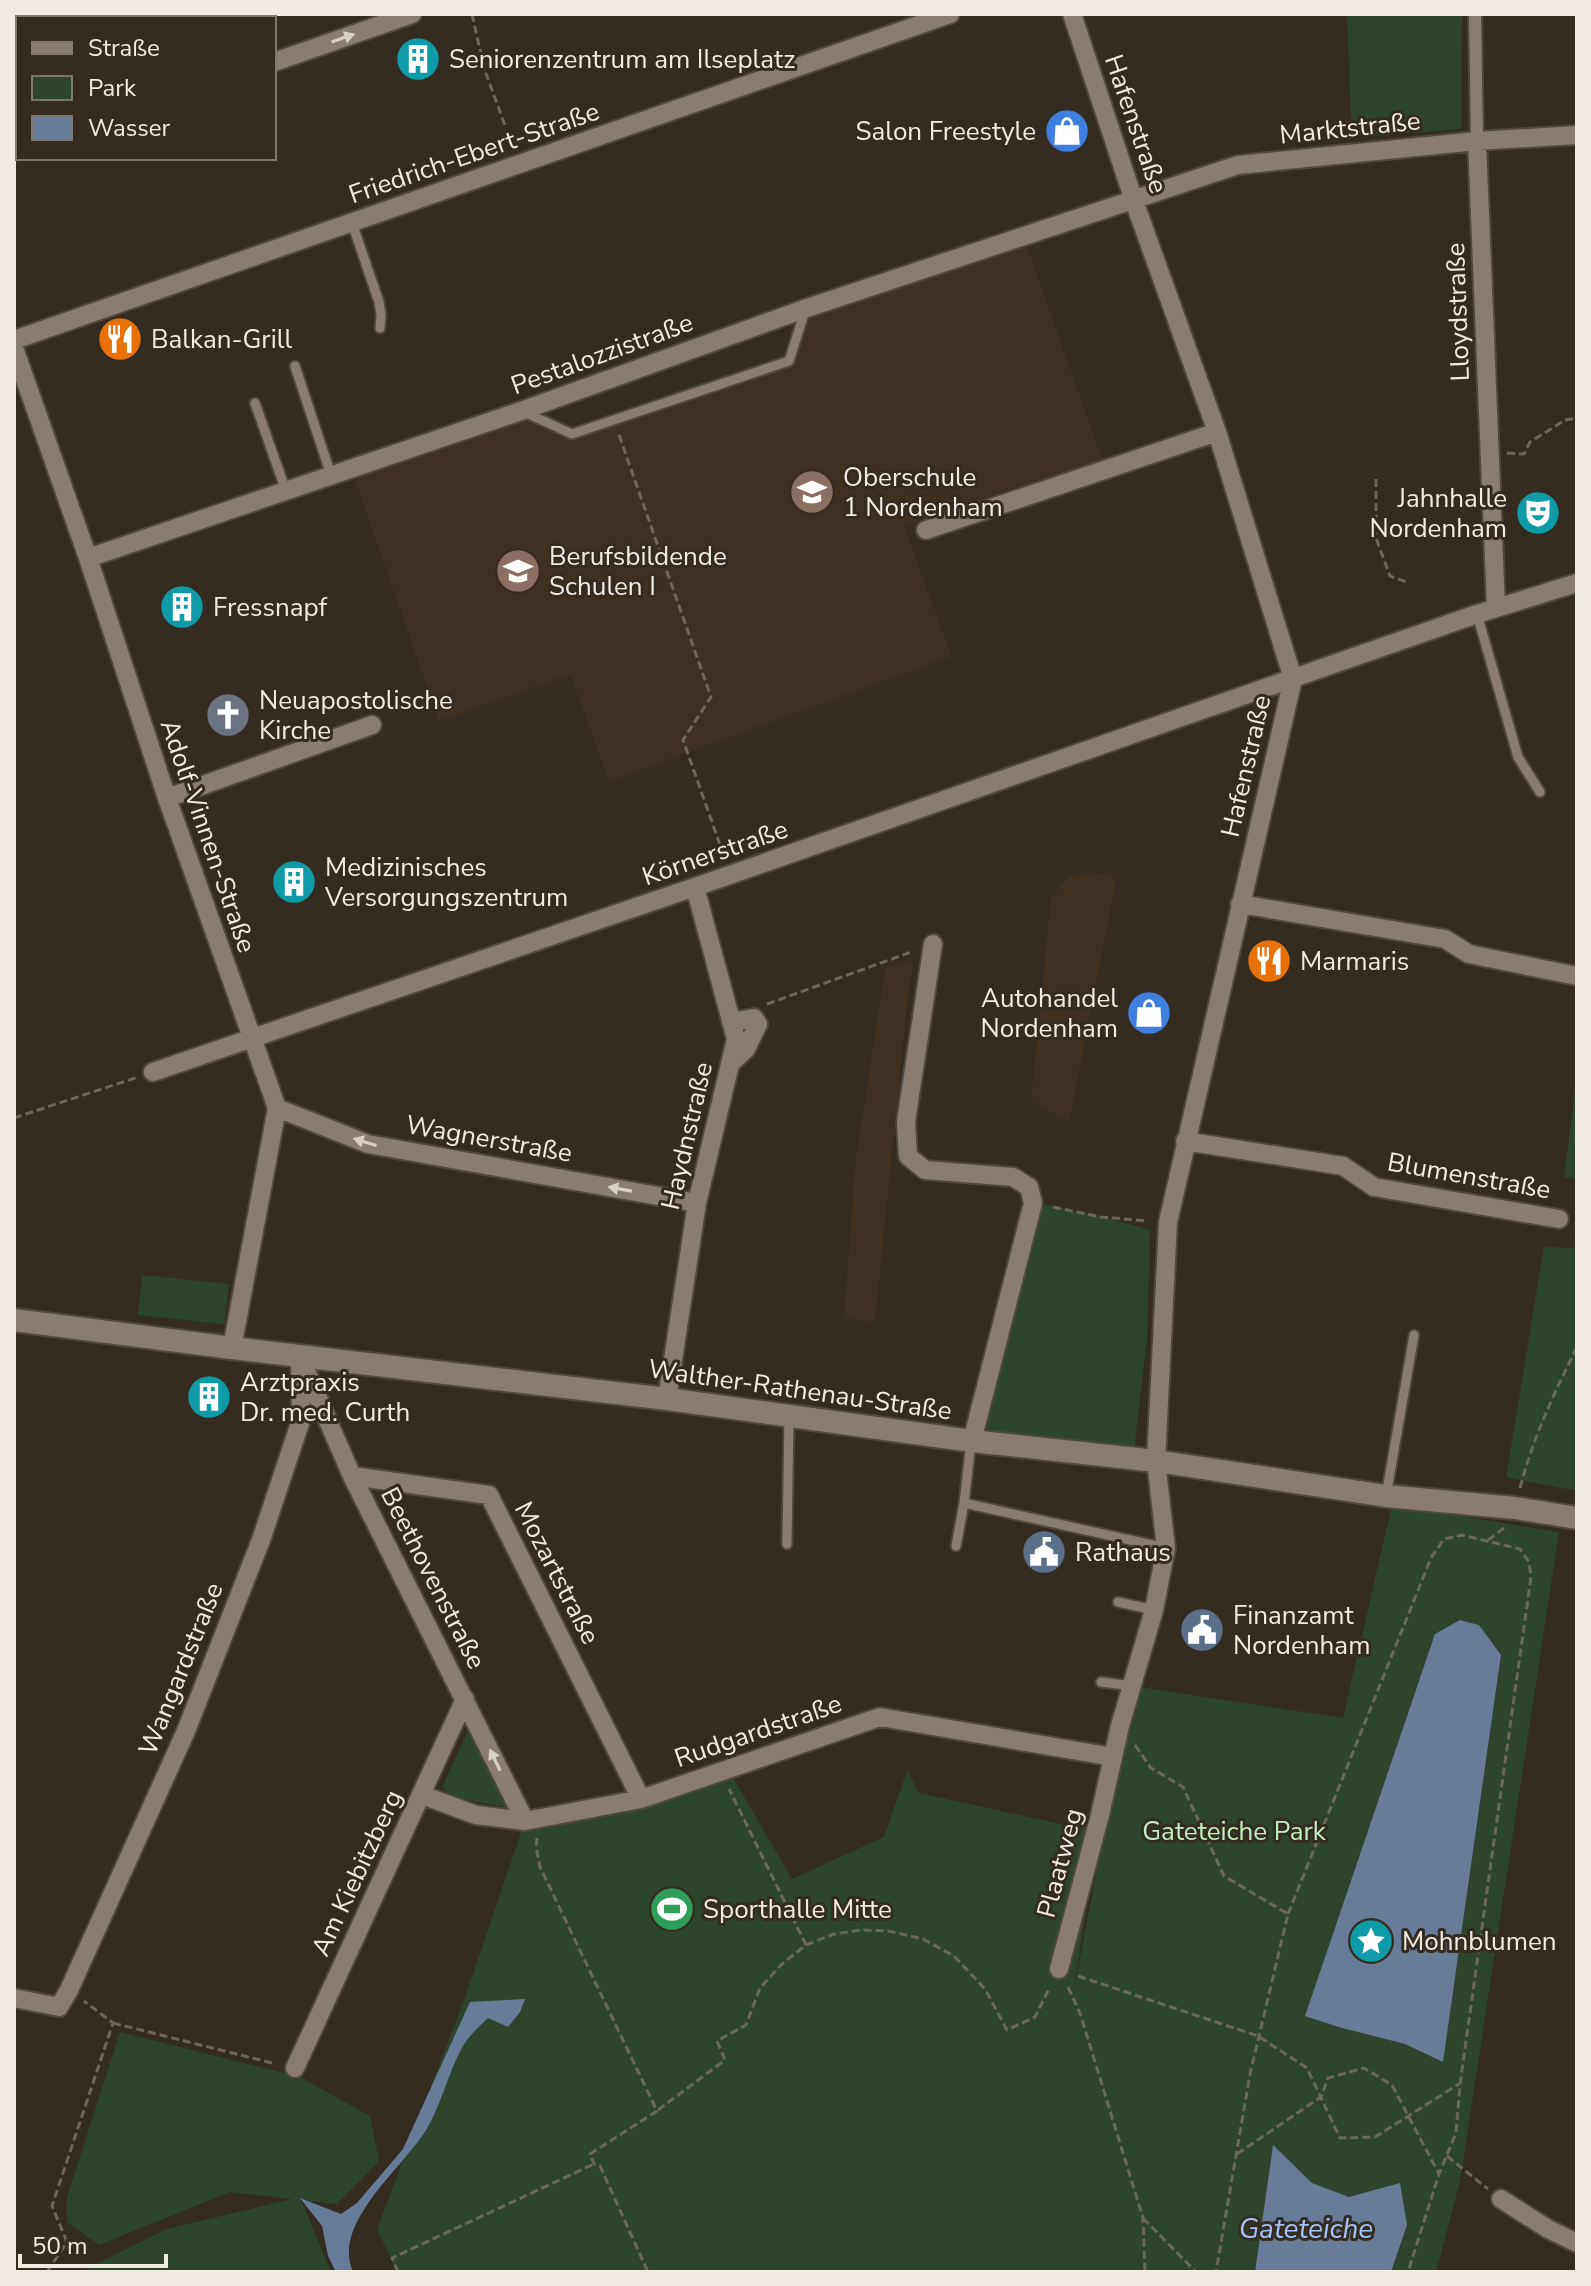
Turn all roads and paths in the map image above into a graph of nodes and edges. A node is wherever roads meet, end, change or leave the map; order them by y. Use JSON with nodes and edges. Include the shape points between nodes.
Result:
{"nodes":[{"id":1,"x":20,"y":14,"type":"edge"},
{"id":2,"x":412,"y":14,"type":"edge"},
{"id":3,"x":472,"y":14,"type":"edge"},
{"id":4,"x":950,"y":14,"type":"edge"},
{"id":5,"x":1072,"y":14,"type":"edge"},
{"id":6,"x":1475,"y":14,"type":"edge"},
{"id":7,"x":14,"y":16,"type":"edge"},
{"id":8,"x":276,"y":61,"type":"edge"},
{"id":9,"x":506,"y":128,"type":"dead end"},
{"id":10,"x":1577,"y":135,"type":"edge"},
{"id":11,"x":1477,"y":141,"type":"junction"},
{"id":12,"x":1133,"y":198,"type":"junction"},
{"id":13,"x":352,"y":223,"type":"junction"},
{"id":14,"x":807,"y":308,"type":"junction"},
{"id":15,"x":380,"y":328,"type":"dead end"},
{"id":16,"x":14,"y":340,"type":"edge"},
{"id":17,"x":14,"y":348,"type":"edge"},
{"id":18,"x":295,"y":366,"type":"dead end"},
{"id":19,"x":255,"y":403,"type":"dead end"},
{"id":20,"x":521,"y":411,"type":"junction"},
{"id":21,"x":1577,"y":418,"type":"edge"},
{"id":22,"x":614,"y":420,"type":"junction"},
{"id":23,"x":1217,"y":432,"type":"junction"},
{"id":24,"x":1490,"y":452,"type":"junction"},
{"id":25,"x":331,"y":475,"type":"junction"},
{"id":26,"x":1376,"y":479,"type":"dead end"},
{"id":27,"x":286,"y":491,"type":"junction"},
{"id":28,"x":926,"y":530,"type":"dead end"},
{"id":29,"x":88,"y":558,"type":"junction"},
{"id":30,"x":1409,"y":583,"type":"dead end"},
{"id":31,"x":1577,"y":583,"type":"edge"},
{"id":32,"x":1496,"y":608,"type":"junction"},
{"id":33,"x":1477,"y":614,"type":"junction"},
{"id":34,"x":1293,"y":679,"type":"junction"},
{"id":35,"x":372,"y":725,"type":"dead end"},
{"id":36,"x":1540,"y":792,"type":"dead end"},
{"id":37,"x":167,"y":798,"type":"junction"},
{"id":38,"x":730,"y":875,"type":"junction"},
{"id":39,"x":695,"y":887,"type":"junction"},
{"id":40,"x":1240,"y":904,"type":"junction"},
{"id":41,"x":933,"y":944,"type":"joint"},
{"id":42,"x":1577,"y":976,"type":"edge"},
{"id":43,"x":754,"y":1018,"type":"junction"},
{"id":44,"x":731,"y":1022,"type":"junction"},
{"id":45,"x":251,"y":1039,"type":"junction"},
{"id":46,"x":729,"y":1065,"type":"junction"},
{"id":47,"x":153,"y":1072,"type":"joint"},
{"id":48,"x":277,"y":1108,"type":"junction"},
{"id":49,"x":14,"y":1118,"type":"edge"},
{"id":50,"x":1185,"y":1141,"type":"junction"},
{"id":51,"x":1031,"y":1195,"type":"junction"},
{"id":52,"x":697,"y":1203,"type":"junction"},
{"id":53,"x":1559,"y":1219,"type":"dead end"},
{"id":54,"x":1168,"y":1222,"type":"junction"},
{"id":55,"x":14,"y":1320,"type":"edge"},
{"id":56,"x":1414,"y":1335,"type":"dead end"},
{"id":57,"x":1577,"y":1347,"type":"edge"},
{"id":58,"x":232,"y":1348,"type":"junction"},
{"id":59,"x":300,"y":1356,"type":"junction"},
{"id":60,"x":667,"y":1399,"type":"junction"},
{"id":61,"x":789,"y":1416,"type":"junction"},
{"id":62,"x":972,"y":1441,"type":"junction"},
{"id":63,"x":1156,"y":1461,"type":"junction"},
{"id":64,"x":352,"y":1476,"type":"junction"},
{"id":65,"x":1386,"y":1496,"type":"junction"},
{"id":66,"x":964,"y":1503,"type":"junction"},
{"id":67,"x":1515,"y":1508,"type":"junction"},
{"id":68,"x":1577,"y":1518,"type":"edge"},
{"id":69,"x":787,"y":1544,"type":"dead end"},
{"id":70,"x":956,"y":1546,"type":"dead end"},
{"id":71,"x":1166,"y":1548,"type":"junction"},
{"id":72,"x":1118,"y":1602,"type":"dead end"},
{"id":73,"x":1154,"y":1610,"type":"junction"},
{"id":74,"x":1101,"y":1682,"type":"dead end"},
{"id":75,"x":1132,"y":1686,"type":"junction"},
{"id":76,"x":465,"y":1699,"type":"junction"},
{"id":77,"x":1120,"y":1726,"type":"junction"},
{"id":78,"x":1113,"y":1757,"type":"junction"},
{"id":79,"x":720,"y":1772,"type":"junction"},
{"id":80,"x":422,"y":1795,"type":"junction"},
{"id":81,"x":641,"y":1799,"type":"junction"},
{"id":82,"x":533,"y":1819,"type":"junction"},
{"id":83,"x":1288,"y":1914,"type":"junction"},
{"id":84,"x":806,"y":1945,"type":"junction"},
{"id":85,"x":1059,"y":1969,"type":"junction"},
{"id":86,"x":69,"y":1990,"type":"junction"},
{"id":87,"x":14,"y":1998,"type":"edge"},
{"id":88,"x":113,"y":2023,"type":"junction"},
{"id":89,"x":1258,"y":2036,"type":"junction"},
{"id":90,"x":295,"y":2068,"type":"joint"},
{"id":91,"x":1460,"y":2084,"type":"junction"},
{"id":92,"x":1321,"y":2097,"type":"junction"},
{"id":93,"x":657,"y":2111,"type":"junction"},
{"id":94,"x":1408,"y":2116,"type":"junction"},
{"id":95,"x":1237,"y":2154,"type":"junction"},
{"id":96,"x":1447,"y":2156,"type":"junction"},
{"id":97,"x":594,"y":2164,"type":"junction"},
{"id":98,"x":1439,"y":2174,"type":"junction"},
{"id":99,"x":1501,"y":2199,"type":"joint"},
{"id":100,"x":1143,"y":2218,"type":"junction"},
{"id":101,"x":1577,"y":2243,"type":"edge"},
{"id":102,"x":47,"y":2272,"type":"edge"},
{"id":103,"x":398,"y":2272,"type":"edge"},
{"id":104,"x":648,"y":2272,"type":"edge"},
{"id":105,"x":1145,"y":2272,"type":"edge"},
{"id":106,"x":1196,"y":2272,"type":"edge"},
{"id":107,"x":1216,"y":2272,"type":"edge"},
{"id":108,"x":1408,"y":2272,"type":"edge"}],
"edges":[{"from":1,"to":7,"type":"lane"},
{"from":8,"to":2,"type":"street","one_way":true},
{"from":3,"to":9,"type":"path"},
{"from":4,"to":13,"type":"street","name":"Friedrich-Ebert-Straße"},
{"from":5,"to":12,"type":"street","name":"Hafenstraße"},
{"from":6,"to":11,"type":"street","name":"Lloydstraße"},
{"from":10,"to":11,"type":"street","name":"Marktstraße"},
{"from":11,"to":12,"type":"street","name":"Marktstraße","via":[[1238,165]]},
{"from":11,"to":24,"type":"street","name":"Lloydstraße"},
{"from":12,"to":14,"type":"street","name":"Pestalozzistraße"},
{"from":12,"to":23,"type":"street","name":"Hafenstraße"},
{"from":13,"to":15,"type":"lane","via":[[379,302]]},
{"from":13,"to":16,"type":"street","name":"Friedrich-Ebert-Straße"},
{"from":14,"to":20,"type":"street","name":"Pestalozzistraße"},
{"from":14,"to":22,"type":"lane","via":[[789,361]]},
{"from":17,"to":29,"type":"street","name":"Adolf-Vinnen-Straße"},
{"from":18,"to":25,"type":"lane"},
{"from":19,"to":27,"type":"lane"},
{"from":20,"to":22,"type":"lane","via":[[572,434]]},
{"from":20,"to":25,"type":"street","name":"Pestalozzistraße"},
{"from":21,"to":24,"type":"path","via":[[1530,442],[1524,454]]},
{"from":22,"to":38,"type":"path","via":[[711,697],[683,740]]},
{"from":23,"to":28,"type":"street"},
{"from":23,"to":34,"type":"street","name":"Hafenstraße"},
{"from":24,"to":32,"type":"street","name":"Lloydstraße"},
{"from":25,"to":27,"type":"street","name":"Pestalozzistraße"},
{"from":26,"to":30,"type":"path","via":[[1376,538],[1390,576]]},
{"from":27,"to":29,"type":"street","name":"Pestalozzistraße"},
{"from":29,"to":37,"type":"street","name":"Adolf-Vinnen-Straße"},
{"from":31,"to":32,"type":"street","name":"Körnerstraße"},
{"from":32,"to":33,"type":"street","name":"Körnerstraße"},
{"from":33,"to":34,"type":"street","name":"Körnerstraße"},
{"from":33,"to":36,"type":"lane","via":[[1518,757]]},
{"from":34,"to":38,"type":"street","name":"Körnerstraße"},
{"from":34,"to":40,"type":"street","name":"Hafenstraße"},
{"from":35,"to":37,"type":"street"},
{"from":37,"to":45,"type":"street","name":"Adolf-Vinnen-Straße"},
{"from":38,"to":39,"type":"street","name":"Körnerstraße"},
{"from":39,"to":44,"type":"street","name":"Haydnstraße"},
{"from":39,"to":45,"type":"street","name":"Körnerstraße"},
{"from":40,"to":42,"type":"street","via":[[1445,939],[1469,954]]},
{"from":40,"to":50,"type":"street","name":"Hafenstraße"},
{"from":41,"to":43,"type":"path","via":[[760,1007]]},
{"from":41,"to":51,"type":"street","via":[[906,1122],[908,1156],[925,1170],[1013,1177]]},
{"from":43,"to":44,"type":"street"},
{"from":43,"to":46,"type":"street","via":[[758,1024],[746,1049]]},
{"from":44,"to":46,"type":"street","name":"Haydnstraße","via":[[736,1039]]},
{"from":45,"to":47,"type":"street","name":"Körnerstraße"},
{"from":45,"to":48,"type":"street","name":"Adolf-Vinnen-Straße"},
{"from":46,"to":52,"type":"street","name":"Haydnstraße"},
{"from":47,"to":49,"type":"path"},
{"from":52,"to":48,"type":"street","name":"Wagnerstraße","one_way":true,"via":[[368,1144]]},
{"from":48,"to":58,"type":"street"},
{"from":50,"to":53,"type":"street","name":"Blumenstraße","via":[[1343,1166],[1374,1187]]},
{"from":50,"to":54,"type":"street","name":"Hafenstraße"},
{"from":51,"to":54,"type":"path","via":[[1101,1217]]},
{"from":51,"to":62,"type":"street"},
{"from":52,"to":60,"type":"street","name":"Haydnstraße"},
{"from":54,"to":63,"type":"street","name":"Hafenstraße"},
{"from":55,"to":58,"type":"street","name":"Walther-Rathenau-Straße"},
{"from":56,"to":65,"type":"lane"},
{"from":57,"to":67,"type":"path","via":[[1528,1456]]},
{"from":58,"to":59,"type":"street","name":"Walther-Rathenau-Straße"},
{"from":59,"to":60,"type":"street","name":"Walther-Rathenau-Straße"},
{"from":59,"to":64,"type":"street","name":"Beethovenstraße"},
{"from":59,"to":86,"type":"street","name":"Wangardstraße","via":[[301,1420],[261,1540],[186,1731]]},
{"from":60,"to":61,"type":"street","name":"Walther-Rathenau-Straße"},
{"from":61,"to":62,"type":"street","name":"Walther-Rathenau-Straße"},
{"from":61,"to":69,"type":"lane"},
{"from":62,"to":63,"type":"street","name":"Walther-Rathenau-Straße"},
{"from":62,"to":66,"type":"lane"},
{"from":63,"to":65,"type":"street","name":"Walther-Rathenau-Straße"},
{"from":63,"to":71,"type":"street","name":"Plaatweg"},
{"from":64,"to":76,"type":"street","name":"Beethovenstraße"},
{"from":64,"to":81,"type":"street","name":"Mozartstraße","via":[[489,1495]]},
{"from":65,"to":67,"type":"street","name":"Walther-Rathenau-Straße"},
{"from":66,"to":70,"type":"lane"},
{"from":66,"to":71,"type":"lane"},
{"from":67,"to":68,"type":"street","name":"Walther-Rathenau-Straße"},
{"from":71,"to":73,"type":"street","name":"Plaatweg"},
{"from":72,"to":73,"type":"lane"},
{"from":73,"to":75,"type":"street","name":"Plaatweg"},
{"from":74,"to":75,"type":"lane"},
{"from":75,"to":77,"type":"street","name":"Plaatweg"},
{"from":76,"to":80,"type":"street","name":"Am Kiebitzberg"},
{"from":82,"to":76,"type":"street","name":"Beethovenstraße","one_way":true},
{"from":77,"to":78,"type":"street","name":"Plaatweg"},
{"from":77,"to":83,"type":"path","via":[[1151,1768],[1183,1787],[1224,1876]]},
{"from":78,"to":79,"type":"street","name":"Rudgardstraße","via":[[880,1717]]},
{"from":78,"to":85,"type":"street","name":"Plaatweg"},
{"from":79,"to":81,"type":"street","name":"Rudgardstraße"},
{"from":79,"to":84,"type":"path"},
{"from":80,"to":82,"type":"street","name":"Rudgardstraße","via":[[476,1815]]},
{"from":80,"to":90,"type":"street","name":"Am Kiebitzberg"},
{"from":81,"to":82,"type":"street","name":"Rudgardstraße"},
{"from":82,"to":93,"type":"path","via":[[540,1867]]},
{"from":83,"to":89,"type":"path"},
{"from":83,"to":91,"type":"path","via":[[1431,1558],[1444,1539],[1462,1535],[1520,1549],[1531,1577]]},
{"from":84,"to":85,"type":"path","via":[[861,1930],[923,1939],[954,1956],[985,1989],[1007,2030],[1035,2017]]},
{"from":84,"to":93,"type":"path","via":[[760,1988],[746,2025],[717,2041],[725,2060]]},
{"from":85,"to":89,"type":"path"},
{"from":85,"to":100,"type":"path","via":[[1080,2013]]},
{"from":86,"to":87,"type":"street","via":[[59,2007]]},
{"from":86,"to":88,"type":"path"},
{"from":88,"to":90,"type":"path"},
{"from":88,"to":102,"type":"path","via":[[52,2206],[67,2242]]},
{"from":89,"to":92,"type":"path","via":[[1307,2068]]},
{"from":89,"to":95,"type":"path"},
{"from":91,"to":94,"type":"path"},
{"from":91,"to":96,"type":"path","via":[[1456,2133]]},
{"from":92,"to":94,"type":"path","via":[[1340,2138],[1375,2137]]},
{"from":92,"to":94,"type":"path","via":[[1328,2078],[1364,2068],[1392,2085]]},
{"from":92,"to":95,"type":"path"},
{"from":93,"to":97,"type":"path","via":[[590,2154]]},
{"from":94,"to":98,"type":"path"},
{"from":95,"to":107,"type":"path"},
{"from":96,"to":98,"type":"path"},
{"from":96,"to":99,"type":"path"},
{"from":97,"to":103,"type":"path","via":[[392,2258]]},
{"from":97,"to":104,"type":"path","via":[[600,2166]]},
{"from":98,"to":108,"type":"path"},
{"from":99,"to":101,"type":"street"},
{"from":100,"to":105,"type":"path"},
{"from":100,"to":106,"type":"path"}]}
